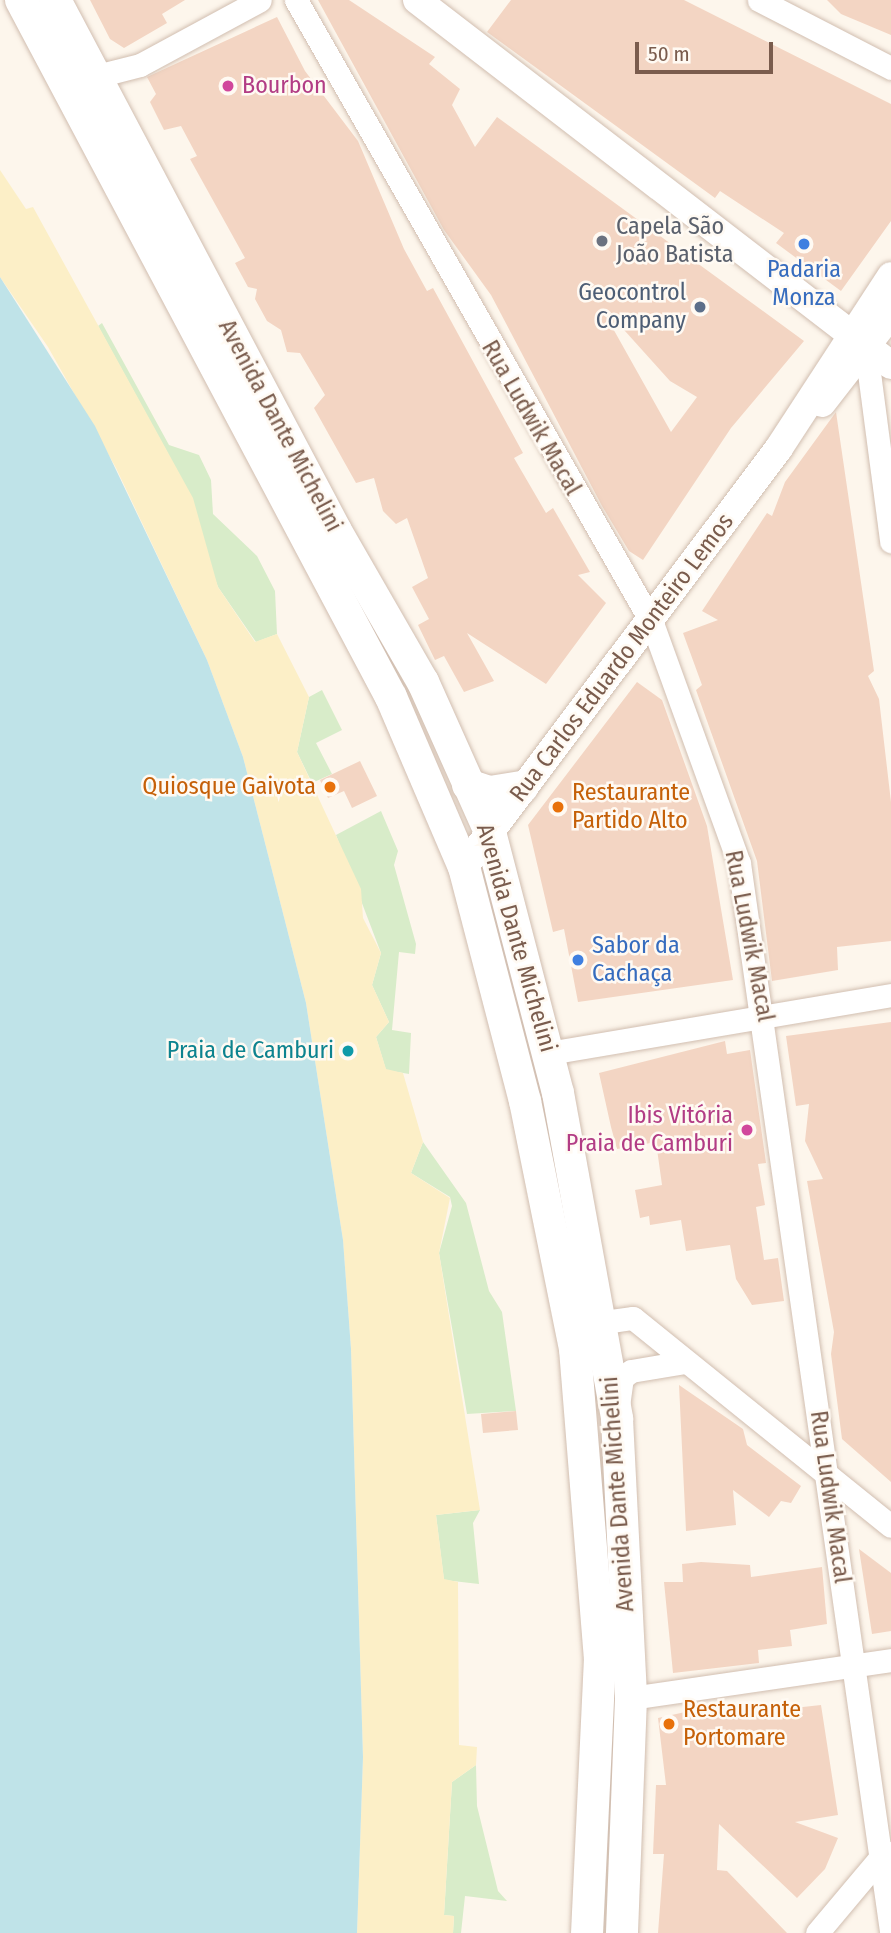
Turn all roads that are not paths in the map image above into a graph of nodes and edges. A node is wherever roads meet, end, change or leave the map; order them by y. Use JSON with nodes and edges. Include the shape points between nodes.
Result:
{"nodes":[{"id":1,"x":20,"y":0,"type":"edge"},
{"id":2,"x":55,"y":0,"type":"edge"},
{"id":3,"x":260,"y":0,"type":"edge"},
{"id":4,"x":296,"y":0,"type":"edge"},
{"id":5,"x":417,"y":0,"type":"edge"},
{"id":6,"x":759,"y":0,"type":"edge"},
{"id":7,"x":891,"y":68,"type":"edge"},
{"id":8,"x":97,"y":76,"type":"junction"},
{"id":9,"x":891,"y":276,"type":"edge"},
{"id":10,"x":871,"y":335,"type":"edge"},
{"id":11,"x":891,"y":365,"type":"edge"},
{"id":12,"x":834,"y":390,"type":"junction"},
{"id":13,"x":872,"y":399,"type":"junction"},
{"id":14,"x":779,"y":448,"type":"junction"},
{"id":15,"x":891,"y":541,"type":"edge"},
{"id":16,"x":652,"y":623,"type":"junction"},
{"id":17,"x":468,"y":785,"type":"junction"},
{"id":18,"x":523,"y":787,"type":"junction"},
{"id":19,"x":489,"y":832,"type":"junction"},
{"id":20,"x":464,"y":867,"type":"junction"},
{"id":21,"x":891,"y":995,"type":"edge"},
{"id":22,"x":764,"y":1014,"type":"junction"},
{"id":23,"x":549,"y":1053,"type":"junction"},
{"id":24,"x":604,"y":1322,"type":"junction"},
{"id":25,"x":685,"y":1362,"type":"junction"},
{"id":26,"x":617,"y":1419,"type":"junction"},
{"id":27,"x":827,"y":1475,"type":"junction"},
{"id":28,"x":891,"y":1526,"type":"edge"},
{"id":29,"x":891,"y":1660,"type":"edge"},
{"id":30,"x":853,"y":1667,"type":"junction"},
{"id":31,"x":631,"y":1698,"type":"junction"},
{"id":32,"x":886,"y":1852,"type":"edge"},
{"id":33,"x":891,"y":1930,"type":"edge"},
{"id":34,"x":587,"y":1933,"type":"edge"},
{"id":35,"x":622,"y":1933,"type":"edge"},
{"id":36,"x":817,"y":1933,"type":"edge"}],
"edges":[{"from":1,"to":20,"type":"main road","name":"Avenida Dante Michelini","via":[[391,697]]},
{"from":2,"to":8,"type":"main road","name":"Avenida Dante Michelini"},
{"from":3,"to":8,"type":"street","via":[[140,65]]},
{"from":4,"to":16,"type":"street","name":"Rua Ludwik Macal"},
{"from":5,"to":10,"type":"street","via":[[776,279]]},
{"from":6,"to":7,"type":"street"},
{"from":8,"to":17,"type":"main road","name":"Avenida Dante Michelini","via":[[336,531],[423,682]]},
{"from":9,"to":10,"type":"street","name":"Rua Carlos Eduardo Monteiro Lemos"},
{"from":10,"to":11,"type":"street"},
{"from":10,"to":12,"type":"street","name":"Rua Carlos Eduardo Monteiro Lemos"},
{"from":10,"to":13,"type":"street"},
{"from":10,"to":14,"type":"street","name":"Rua Carlos Eduardo Monteiro Lemos"},
{"from":12,"to":13,"type":"street","via":[[860,387]]},
{"from":12,"to":14,"type":"street","name":"Rua Carlos Eduardo Monteiro Lemos"},
{"from":13,"to":15,"type":"street"},
{"from":14,"to":16,"type":"street","name":"Rua Carlos Eduardo Monteiro Lemos"},
{"from":16,"to":18,"type":"street","name":"Rua Carlos Eduardo Monteiro Lemos"},
{"from":16,"to":22,"type":"street","name":"Rua Ludwik Macal","via":[[738,863]]},
{"from":17,"to":18,"type":"main road","via":[[490,792]]},
{"from":17,"to":19,"type":"main road","name":"Avenida Dante Michelini"},
{"from":18,"to":19,"type":"street","name":"Rua Carlos Eduardo Monteiro Lemos"},
{"from":19,"to":20,"type":"street","name":"Rua Carlos Eduardo Monteiro Lemos"},
{"from":19,"to":23,"type":"main road","name":"Avenida Dante Michelini"},
{"from":20,"to":34,"type":"main road","name":"Avenida Dante Michelini","via":[[525,1101],[575,1349],[600,1658]]},
{"from":21,"to":22,"type":"street"},
{"from":22,"to":23,"type":"street"},
{"from":22,"to":27,"type":"street","name":"Rua Ludwik Macal"},
{"from":23,"to":24,"type":"main road","name":"Avenida Dante Michelini"},
{"from":24,"to":25,"type":"street","via":[[633,1318]]},
{"from":24,"to":26,"type":"main road","name":"Avenida Dante Michelini"},
{"from":25,"to":26,"type":"street","via":[[631,1371],[622,1378]]},
{"from":25,"to":27,"type":"street"},
{"from":26,"to":31,"type":"main road","name":"Avenida Dante Michelini"},
{"from":27,"to":28,"type":"street"},
{"from":27,"to":30,"type":"street","name":"Rua Ludwik Macal"},
{"from":29,"to":30,"type":"street"},
{"from":30,"to":31,"type":"street"},
{"from":30,"to":32,"type":"street","name":"Rua Ludwik Macal"},
{"from":31,"to":35,"type":"main road","name":"Avenida Dante Michelini"},
{"from":32,"to":33,"type":"street","name":"Rua Ludwik Macal"},
{"from":32,"to":36,"type":"street"}]}
